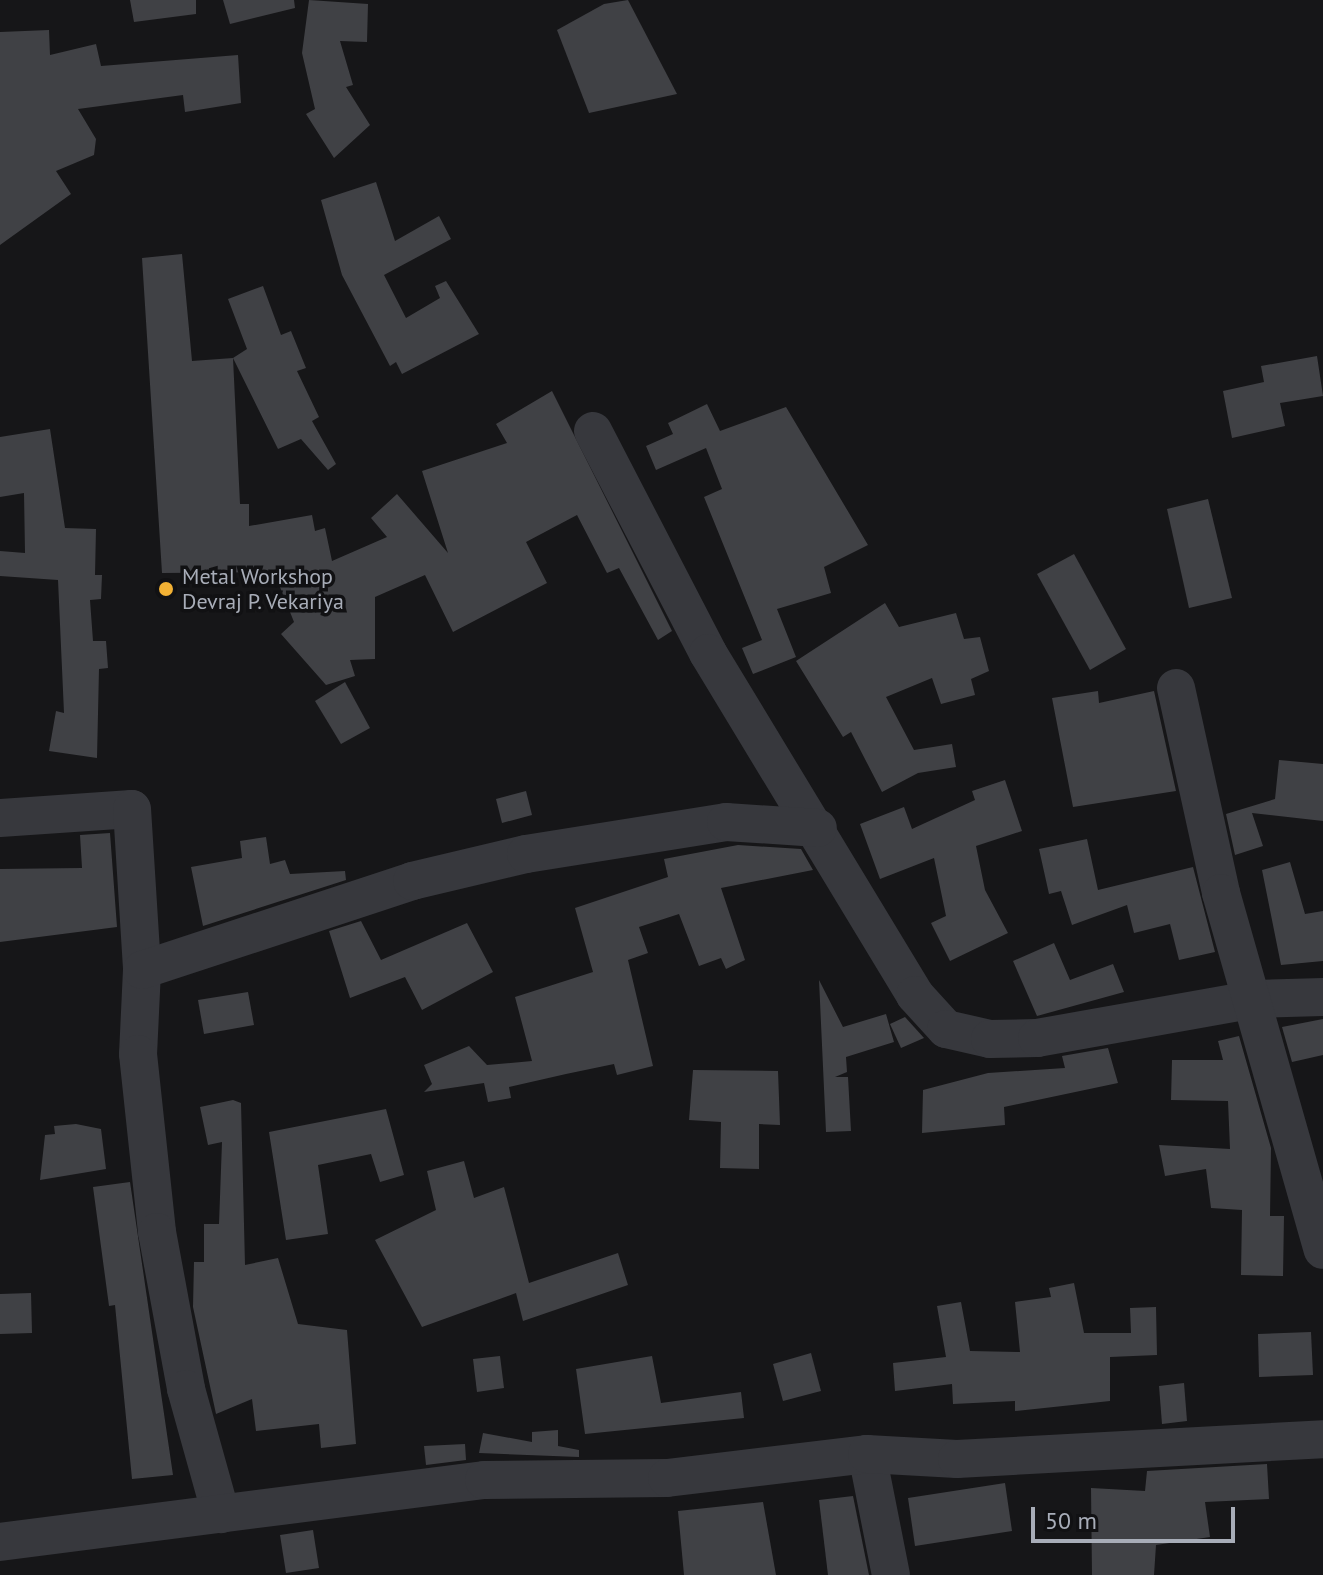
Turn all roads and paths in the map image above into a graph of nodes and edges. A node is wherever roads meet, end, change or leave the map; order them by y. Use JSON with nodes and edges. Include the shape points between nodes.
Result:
{"nodes":[{"id":1,"x":593,"y":431,"type":"dead end"},
{"id":2,"x":1176,"y":688,"type":"dead end"},
{"id":3,"x":0,"y":818,"type":"edge"},
{"id":4,"x":818,"y":828,"type":"junction"},
{"id":5,"x":142,"y":970,"type":"junction"},
{"id":6,"x":1323,"y":997,"type":"edge"},
{"id":7,"x":1257,"y":999,"type":"junction"},
{"id":8,"x":1323,"y":1250,"type":"edge"},
{"id":9,"x":1323,"y":1439,"type":"edge"},
{"id":10,"x":867,"y":1454,"type":"junction"},
{"id":11,"x":221,"y":1514,"type":"junction"},
{"id":12,"x":0,"y":1542,"type":"edge"},
{"id":13,"x":891,"y":1575,"type":"edge"}],
"edges":[{"from":1,"to":4,"type":"street","via":[[708,653]]},
{"from":2,"to":7,"type":"street","via":[[1221,893]]},
{"from":3,"to":5,"type":"street","via":[[132,809]]},
{"from":4,"to":5,"type":"street","via":[[726,822],[526,854],[412,881]]},
{"from":4,"to":7,"type":"street","via":[[915,995],[946,1029],[990,1039],[1037,1038]]},
{"from":5,"to":11,"type":"street","via":[[138,1054],[157,1232],[186,1389]]},
{"from":6,"to":7,"type":"street"},
{"from":7,"to":8,"type":"street"},
{"from":9,"to":10,"type":"street","via":[[957,1459]]},
{"from":10,"to":11,"type":"street","via":[[667,1478],[484,1480]]},
{"from":10,"to":13,"type":"street"},
{"from":11,"to":12,"type":"street"}]}
